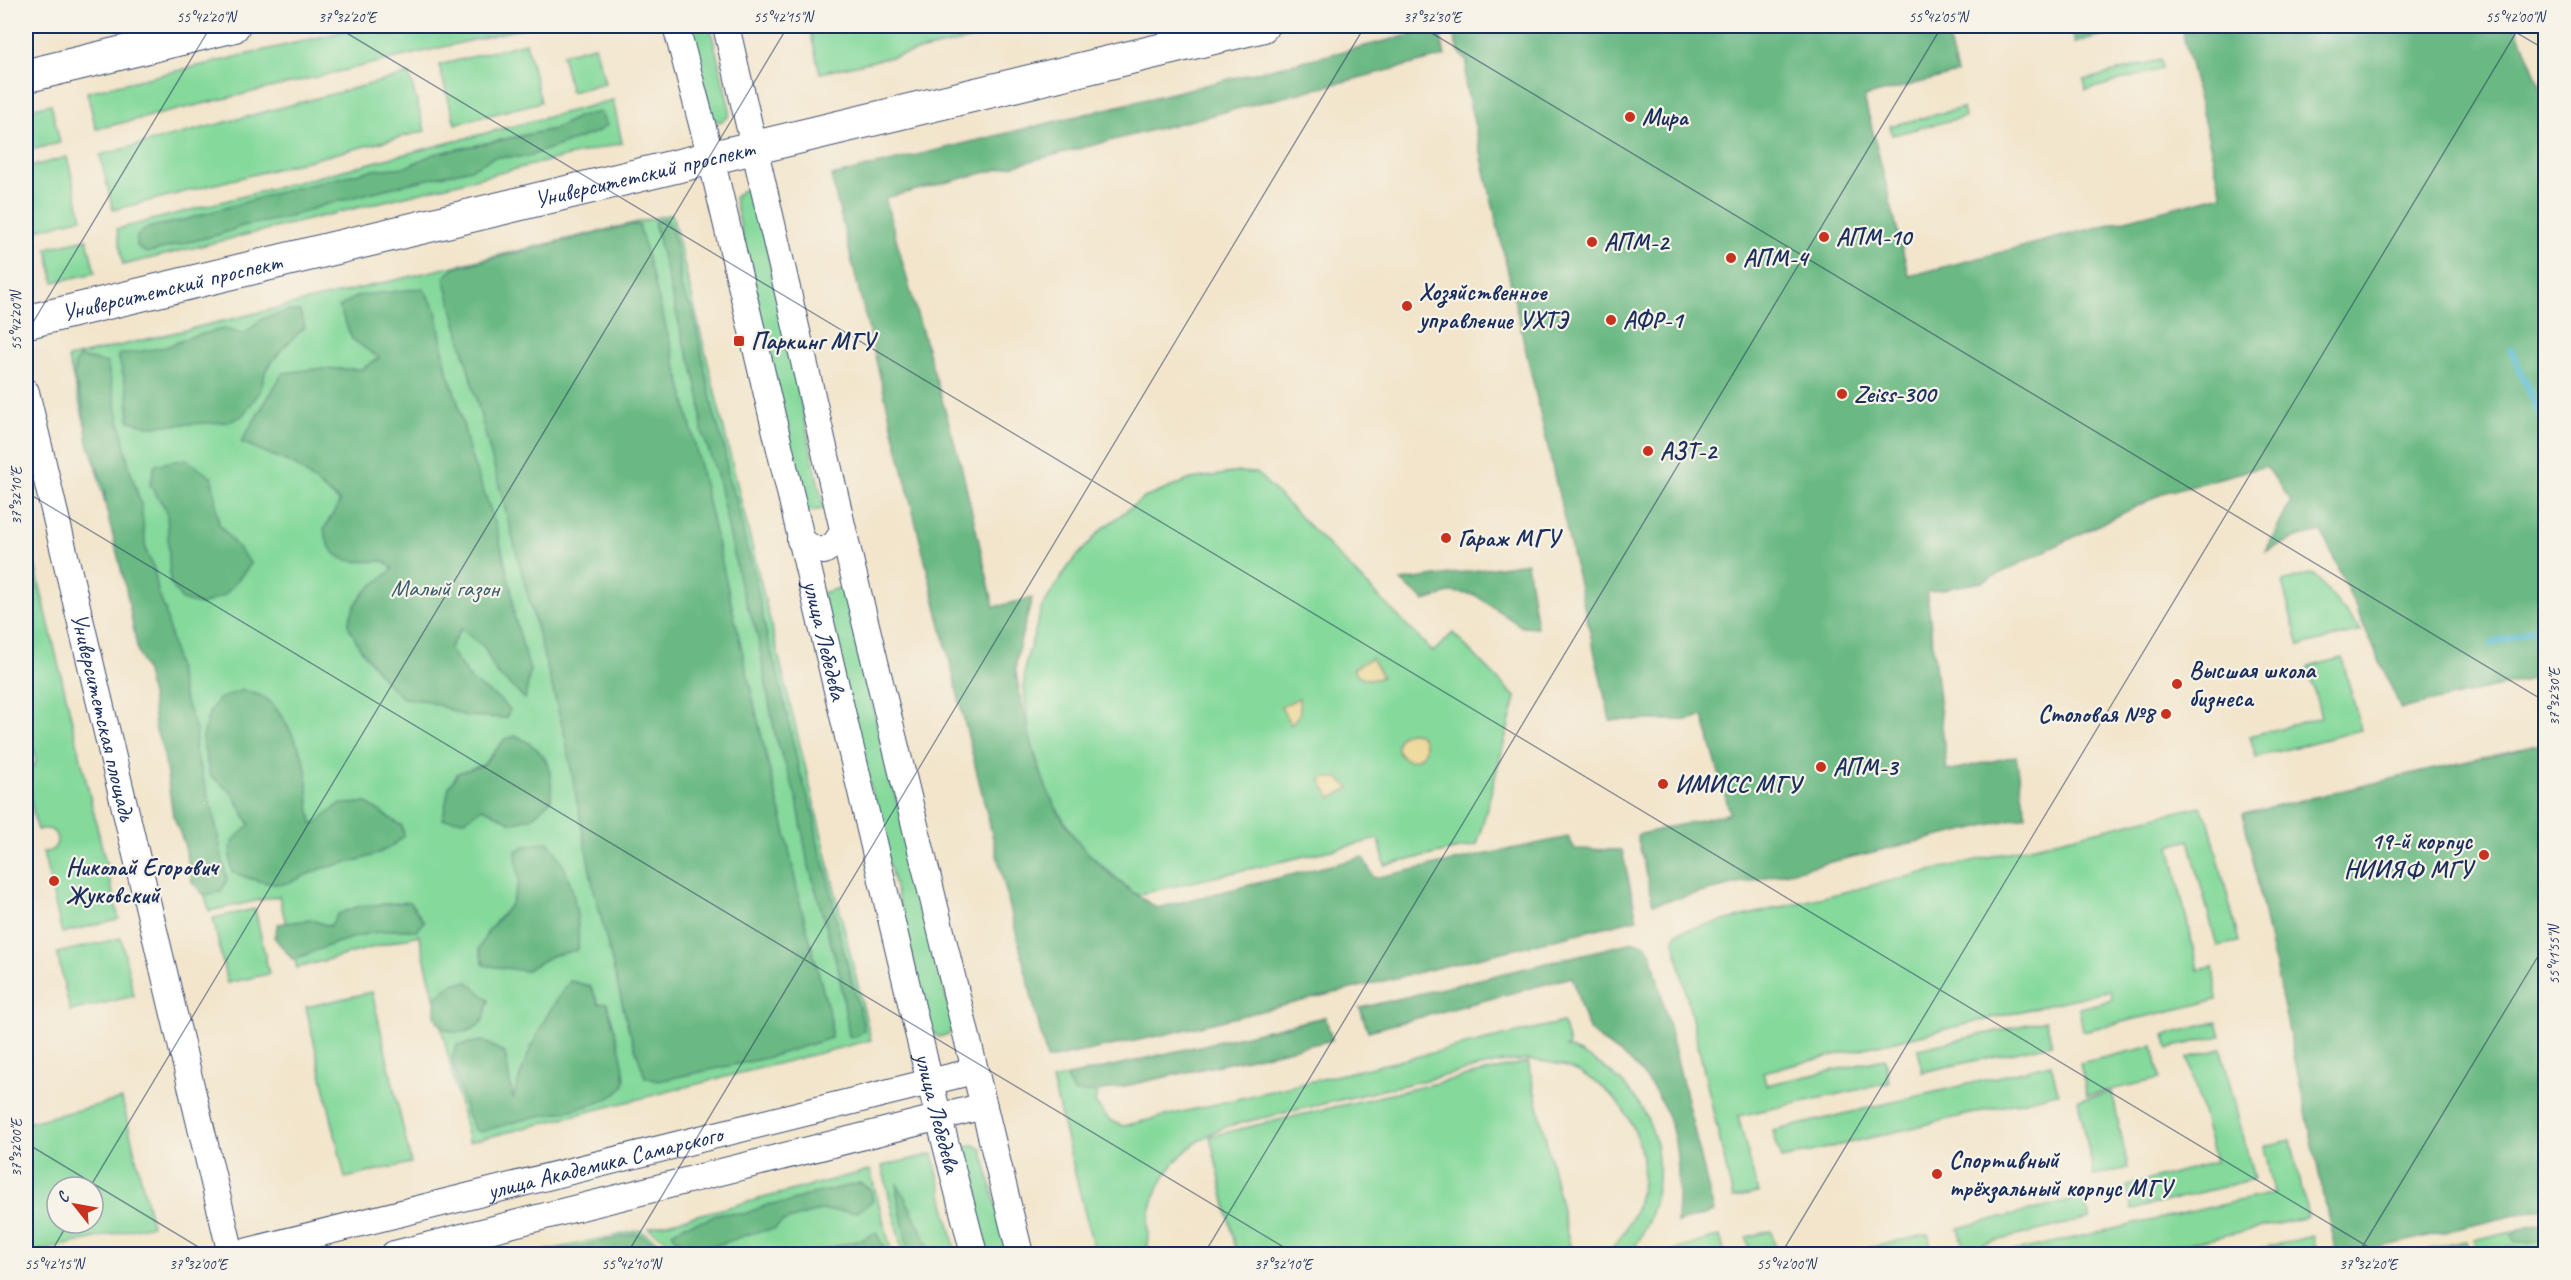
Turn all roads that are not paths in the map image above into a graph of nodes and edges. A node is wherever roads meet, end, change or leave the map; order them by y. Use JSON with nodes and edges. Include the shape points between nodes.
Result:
{"nodes":[{"id":1,"x":233,"y":26,"type":"edge"},
{"id":2,"x":676,"y":26,"type":"edge"},
{"id":3,"x":726,"y":26,"type":"edge"},
{"id":4,"x":1262,"y":26,"type":"edge"},
{"id":5,"x":26,"y":76,"type":"edge"},
{"id":6,"x":755,"y":147,"type":"junction"},
{"id":7,"x":711,"y":158,"type":"junction"},
{"id":8,"x":26,"y":322,"type":"edge"},
{"id":9,"x":26,"y":392,"type":"edge"},
{"id":10,"x":843,"y":532,"type":"junction"},
{"id":11,"x":800,"y":540,"type":"junction"},
{"id":12,"x":974,"y":1071,"type":"junction"},
{"id":13,"x":930,"y":1083,"type":"junction"},
{"id":14,"x":984,"y":1106,"type":"junction"},
{"id":15,"x":940,"y":1119,"type":"junction"},
{"id":16,"x":231,"y":1254,"type":"edge"},
{"id":17,"x":236,"y":1254,"type":"edge"},
{"id":18,"x":394,"y":1254,"type":"edge"},
{"id":19,"x":974,"y":1254,"type":"edge"},
{"id":20,"x":1020,"y":1254,"type":"edge"}],
"edges":[{"from":1,"to":5,"type":"main road"},
{"from":2,"to":7,"type":"street","name":"улица Лебедева"},
{"from":3,"to":6,"type":"street","name":"улица Лебедева"},
{"from":4,"to":6,"type":"main road","name":"Университетский проспект"},
{"from":6,"to":7,"type":"main road","name":"Университетский проспект"},
{"from":6,"to":10,"type":"street","name":"улица Лебедева"},
{"from":7,"to":8,"type":"main road","name":"Университетский проспект"},
{"from":7,"to":11,"type":"street","name":"улица Лебедева"},
{"from":9,"to":16,"type":"street","name":"Университетская площадь"},
{"from":10,"to":11,"type":"street","via":[[824,551]]},
{"from":10,"to":12,"type":"street","name":"улица Лебедева"},
{"from":11,"to":13,"type":"street","name":"улица Лебедева"},
{"from":12,"to":13,"type":"street","name":"улица Академика Самарского"},
{"from":12,"to":14,"type":"street","name":"улица Лебедева"},
{"from":13,"to":15,"type":"street","name":"улица Лебедева"},
{"from":13,"to":17,"type":"street","name":"улица Академика Самарского"},
{"from":14,"to":15,"type":"street","name":"улица Академика Самарского"},
{"from":14,"to":20,"type":"street","name":"улица Лебедева"},
{"from":15,"to":18,"type":"street","name":"улица Академика Самарского"},
{"from":15,"to":19,"type":"street","name":"улица Лебедева"}]}
